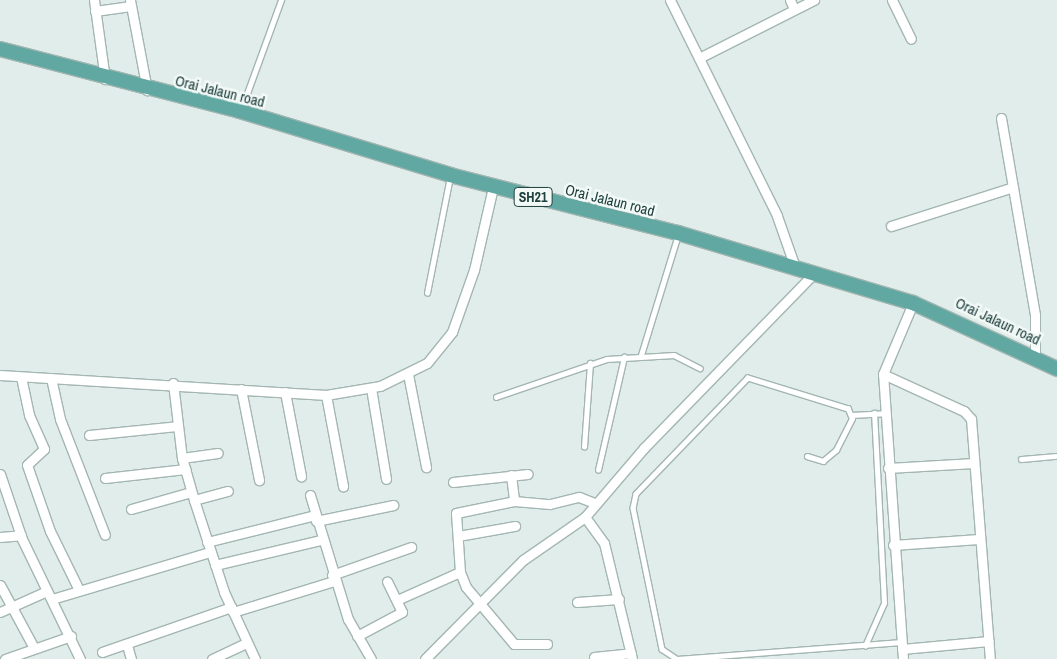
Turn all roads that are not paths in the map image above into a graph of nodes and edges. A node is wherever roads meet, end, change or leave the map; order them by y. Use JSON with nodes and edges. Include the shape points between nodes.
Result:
{"nodes":[{"id":1,"x":94,"y":0,"type":"edge"},
{"id":2,"x":281,"y":0,"type":"edge"},
{"id":3,"x":670,"y":0,"type":"edge"},
{"id":4,"x":790,"y":0,"type":"edge"},
{"id":5,"x":814,"y":0,"type":"edge"},
{"id":6,"x":892,"y":0,"type":"edge"},
{"id":7,"x":131,"y":3,"type":"edge"},
{"id":8,"x":794,"y":9,"type":"junction"},
{"id":9,"x":95,"y":11,"type":"junction"},
{"id":10,"x":911,"y":39,"type":"dead end"},
{"id":11,"x":0,"y":49,"type":"edge"},
{"id":12,"x":699,"y":58,"type":"junction"},
{"id":13,"x":106,"y":79,"type":"junction"},
{"id":14,"x":147,"y":90,"type":"junction"},
{"id":15,"x":240,"y":112,"type":"junction"},
{"id":16,"x":1001,"y":118,"type":"dead end"},
{"id":17,"x":450,"y":175,"type":"junction"},
{"id":18,"x":493,"y":187,"type":"junction"},
{"id":19,"x":1012,"y":187,"type":"junction"},
{"id":20,"x":891,"y":226,"type":"dead end"},
{"id":21,"x":678,"y":233,"type":"junction"},
{"id":22,"x":796,"y":270,"type":"junction"},
{"id":23,"x":813,"y":274,"type":"junction"},
{"id":24,"x":427,"y":294,"type":"dead end"},
{"id":25,"x":913,"y":303,"type":"junction"},
{"id":26,"x":1035,"y":355,"type":"junction"},
{"id":27,"x":641,"y":356,"type":"junction"},
{"id":28,"x":624,"y":357,"type":"junction"},
{"id":29,"x":590,"y":363,"type":"junction"},
{"id":30,"x":700,"y":368,"type":"dead end"},
{"id":31,"x":1057,"y":369,"type":"edge"},
{"id":32,"x":0,"y":374,"type":"edge"},
{"id":33,"x":408,"y":374,"type":"junction"},
{"id":34,"x":883,"y":374,"type":"junction"},
{"id":35,"x":21,"y":377,"type":"junction"},
{"id":36,"x":51,"y":378,"type":"junction"},
{"id":37,"x":173,"y":384,"type":"junction"},
{"id":38,"x":371,"y":388,"type":"junction"},
{"id":39,"x":241,"y":389,"type":"junction"},
{"id":40,"x":285,"y":392,"type":"junction"},
{"id":41,"x":326,"y":395,"type":"junction"},
{"id":42,"x":496,"y":397,"type":"dead end"},
{"id":43,"x":885,"y":412,"type":"junction"},
{"id":44,"x":874,"y":413,"type":"junction"},
{"id":45,"x":851,"y":415,"type":"junction"},
{"id":46,"x":177,"y":426,"type":"junction"},
{"id":47,"x":88,"y":435,"type":"dead end"},
{"id":48,"x":584,"y":447,"type":"dead end"},
{"id":49,"x":218,"y":453,"type":"dead end"},
{"id":50,"x":807,"y":456,"type":"dead end"},
{"id":51,"x":1057,"y":456,"type":"edge"},
{"id":52,"x":182,"y":458,"type":"junction"},
{"id":53,"x":1021,"y":459,"type":"dead end"},
{"id":54,"x":974,"y":464,"type":"junction"},
{"id":55,"x":426,"y":467,"type":"dead end"},
{"id":56,"x":888,"y":468,"type":"junction"},
{"id":57,"x":185,"y":469,"type":"junction"},
{"id":58,"x":598,"y":470,"type":"dead end"},
{"id":59,"x":0,"y":474,"type":"edge"},
{"id":60,"x":528,"y":474,"type":"dead end"},
{"id":61,"x":511,"y":475,"type":"junction"},
{"id":62,"x":301,"y":476,"type":"dead end"},
{"id":63,"x":105,"y":478,"type":"dead end"},
{"id":64,"x":386,"y":479,"type":"dead end"},
{"id":65,"x":259,"y":480,"type":"dead end"},
{"id":66,"x":453,"y":482,"type":"dead end"},
{"id":67,"x":343,"y":486,"type":"dead end"},
{"id":68,"x":228,"y":491,"type":"dead end"},
{"id":69,"x":310,"y":495,"type":"dead end"},
{"id":70,"x":192,"y":496,"type":"junction"},
{"id":71,"x":514,"y":501,"type":"junction"},
{"id":72,"x":595,"y":503,"type":"junction"},
{"id":73,"x":393,"y":505,"type":"dead end"},
{"id":74,"x":131,"y":509,"type":"dead end"},
{"id":75,"x":585,"y":517,"type":"junction"},
{"id":76,"x":316,"y":518,"type":"junction"},
{"id":77,"x":515,"y":526,"type":"dead end"},
{"id":78,"x":105,"y":535,"type":"dead end"},
{"id":79,"x":21,"y":536,"type":"junction"},
{"id":80,"x":458,"y":536,"type":"junction"},
{"id":81,"x":0,"y":537,"type":"edge"},
{"id":82,"x":979,"y":539,"type":"junction"},
{"id":83,"x":321,"y":540,"type":"junction"},
{"id":84,"x":207,"y":542,"type":"junction"},
{"id":85,"x":893,"y":545,"type":"junction"},
{"id":86,"x":411,"y":547,"type":"dead end"},
{"id":87,"x":210,"y":552,"type":"junction"},
{"id":88,"x":215,"y":565,"type":"junction"},
{"id":89,"x":460,"y":572,"type":"junction"},
{"id":90,"x":333,"y":578,"type":"junction"},
{"id":91,"x":387,"y":581,"type":"dead end"},
{"id":92,"x":0,"y":585,"type":"edge"},
{"id":93,"x":78,"y":588,"type":"junction"},
{"id":94,"x":50,"y":595,"type":"junction"},
{"id":95,"x":619,"y":599,"type":"junction"},
{"id":96,"x":397,"y":600,"type":"junction"},
{"id":97,"x":478,"y":602,"type":"junction"},
{"id":98,"x":577,"y":602,"type":"dead end"},
{"id":99,"x":12,"y":606,"type":"junction"},
{"id":100,"x":232,"y":610,"type":"junction"},
{"id":101,"x":0,"y":612,"type":"edge"},
{"id":102,"x":72,"y":636,"type":"junction"},
{"id":103,"x":358,"y":636,"type":"junction"},
{"id":104,"x":989,"y":641,"type":"junction"},
{"id":105,"x":247,"y":643,"type":"junction"},
{"id":106,"x":547,"y":644,"type":"dead end"},
{"id":107,"x":127,"y":645,"type":"junction"},
{"id":108,"x":902,"y":645,"type":"junction"},
{"id":109,"x":865,"y":646,"type":"junction"},
{"id":110,"x":34,"y":648,"type":"junction"},
{"id":111,"x":102,"y":652,"type":"dead end"},
{"id":112,"x":631,"y":656,"type":"edge"},
{"id":113,"x":430,"y":657,"type":"edge"},
{"id":114,"x":594,"y":657,"type":"dead end"},
{"id":115,"x":5,"y":659,"type":"edge"},
{"id":116,"x":80,"y":659,"type":"edge"},
{"id":117,"x":131,"y":659,"type":"edge"},
{"id":118,"x":212,"y":659,"type":"edge"},
{"id":119,"x":255,"y":659,"type":"edge"},
{"id":120,"x":371,"y":659,"type":"edge"},
{"id":121,"x":904,"y":659,"type":"edge"},
{"id":122,"x":990,"y":659,"type":"edge"}],
"edges":[{"from":1,"to":9,"type":"street"},
{"from":2,"to":15,"type":"lane"},
{"from":3,"to":12,"type":"street"},
{"from":4,"to":8,"type":"street"},
{"from":5,"to":8,"type":"street"},
{"from":6,"to":10,"type":"street"},
{"from":7,"to":9,"type":"street"},
{"from":7,"to":14,"type":"street"},
{"from":8,"to":12,"type":"street"},
{"from":9,"to":13,"type":"street"},
{"from":11,"to":13,"type":"main road","name":"Orai Jalaun road","number":"SH21"},
{"from":12,"to":22,"type":"street","via":[[784,231]]},
{"from":13,"to":14,"type":"main road","name":"Orai Jalaun road","number":"SH21"},
{"from":14,"to":15,"type":"main road","name":"Orai Jalaun road","number":"SH21"},
{"from":15,"to":17,"type":"main road","name":"Orai Jalaun road","number":"SH21"},
{"from":16,"to":19,"type":"street"},
{"from":17,"to":18,"type":"main road","name":"Orai Jalaun road","number":"SH21"},
{"from":17,"to":24,"type":"lane"},
{"from":18,"to":21,"type":"main road","name":"Orai Jalaun road","number":"SH21"},
{"from":18,"to":33,"type":"street","via":[[474,270],[452,332],[427,362]]},
{"from":19,"to":20,"type":"street"},
{"from":19,"to":26,"type":"street","via":[[1036,315]]},
{"from":21,"to":22,"type":"main road","name":"Orai Jalaun road","number":"SH21"},
{"from":21,"to":27,"type":"lane"},
{"from":22,"to":23,"type":"main road","name":"Orai Jalaun road","number":"SH21"},
{"from":23,"to":25,"type":"main road","name":"Orai Jalaun road","number":"SH21"},
{"from":23,"to":72,"type":"street"},
{"from":25,"to":26,"type":"main road","name":"Orai Jalaun road","number":"SH21"},
{"from":25,"to":34,"type":"street"},
{"from":26,"to":31,"type":"main road","name":"Orai Jalaun road","number":"SH21"},
{"from":27,"to":28,"type":"lane"},
{"from":27,"to":30,"type":"lane","via":[[674,355]]},
{"from":28,"to":29,"type":"lane"},
{"from":28,"to":58,"type":"lane"},
{"from":29,"to":42,"type":"lane"},
{"from":29,"to":48,"type":"lane"},
{"from":32,"to":35,"type":"street"},
{"from":33,"to":38,"type":"street"},
{"from":33,"to":55,"type":"street"},
{"from":34,"to":43,"type":"street"},
{"from":34,"to":54,"type":"street","via":[[969,415]]},
{"from":35,"to":36,"type":"street"},
{"from":35,"to":93,"type":"street","via":[[29,415],[44,449],[27,465],[50,531]]},
{"from":36,"to":37,"type":"street"},
{"from":36,"to":78,"type":"street","via":[[60,420]]},
{"from":37,"to":39,"type":"street"},
{"from":37,"to":46,"type":"street"},
{"from":38,"to":41,"type":"street"},
{"from":38,"to":64,"type":"street"},
{"from":39,"to":40,"type":"street"},
{"from":39,"to":65,"type":"street"},
{"from":40,"to":41,"type":"street"},
{"from":40,"to":62,"type":"street"},
{"from":41,"to":67,"type":"street"},
{"from":43,"to":44,"type":"lane"},
{"from":43,"to":56,"type":"street"},
{"from":44,"to":45,"type":"lane"},
{"from":44,"to":109,"type":"lane","via":[[884,603]]},
{"from":45,"to":50,"type":"lane","via":[[829,458],[816,461]]},
{"from":45,"to":109,"type":"lane","via":[[832,401],[752,378],[743,379],[644,483],[636,494],[633,508],[665,655],[677,659]]},
{"from":46,"to":47,"type":"street"},
{"from":46,"to":52,"type":"street"},
{"from":49,"to":52,"type":"street"},
{"from":51,"to":53,"type":"lane"},
{"from":52,"to":57,"type":"street"},
{"from":54,"to":56,"type":"street"},
{"from":54,"to":82,"type":"street"},
{"from":56,"to":85,"type":"street"},
{"from":57,"to":63,"type":"street"},
{"from":57,"to":70,"type":"street"},
{"from":59,"to":79,"type":"street"},
{"from":60,"to":61,"type":"street"},
{"from":61,"to":66,"type":"street"},
{"from":61,"to":71,"type":"street"},
{"from":68,"to":70,"type":"street"},
{"from":69,"to":76,"type":"street"},
{"from":70,"to":74,"type":"street"},
{"from":70,"to":84,"type":"street"},
{"from":71,"to":72,"type":"street","via":[[550,504],[579,498]]},
{"from":71,"to":80,"type":"street","via":[[458,511]]},
{"from":72,"to":75,"type":"street"},
{"from":73,"to":76,"type":"street"},
{"from":75,"to":95,"type":"street","via":[[604,543]]},
{"from":75,"to":97,"type":"street","via":[[523,560]]},
{"from":76,"to":83,"type":"street"},
{"from":76,"to":84,"type":"street"},
{"from":77,"to":80,"type":"street"},
{"from":79,"to":81,"type":"street"},
{"from":79,"to":94,"type":"street"},
{"from":80,"to":89,"type":"street"},
{"from":82,"to":85,"type":"street"},
{"from":82,"to":104,"type":"street"},
{"from":83,"to":88,"type":"street"},
{"from":83,"to":90,"type":"street"},
{"from":84,"to":87,"type":"street"},
{"from":85,"to":108,"type":"street"},
{"from":86,"to":90,"type":"street"},
{"from":87,"to":88,"type":"street"},
{"from":87,"to":93,"type":"street"},
{"from":88,"to":100,"type":"street"},
{"from":89,"to":96,"type":"street"},
{"from":89,"to":97,"type":"street"},
{"from":90,"to":100,"type":"street"},
{"from":90,"to":103,"type":"street"},
{"from":91,"to":96,"type":"street"},
{"from":92,"to":99,"type":"street"},
{"from":93,"to":94,"type":"street"},
{"from":94,"to":99,"type":"street"},
{"from":94,"to":102,"type":"street"},
{"from":95,"to":98,"type":"street"},
{"from":95,"to":112,"type":"street"},
{"from":96,"to":103,"type":"street","via":[[400,613]]},
{"from":97,"to":106,"type":"street","via":[[514,644]]},
{"from":97,"to":113,"type":"street"},
{"from":99,"to":101,"type":"street"},
{"from":99,"to":110,"type":"street"},
{"from":100,"to":105,"type":"street"},
{"from":100,"to":107,"type":"street"},
{"from":102,"to":110,"type":"street"},
{"from":102,"to":116,"type":"street"},
{"from":103,"to":120,"type":"street"},
{"from":104,"to":108,"type":"street"},
{"from":104,"to":122,"type":"street"},
{"from":105,"to":118,"type":"street"},
{"from":105,"to":119,"type":"street"},
{"from":107,"to":111,"type":"street"},
{"from":107,"to":117,"type":"street"},
{"from":108,"to":109,"type":"lane"},
{"from":108,"to":121,"type":"street"},
{"from":110,"to":115,"type":"street"},
{"from":112,"to":114,"type":"street"}]}
